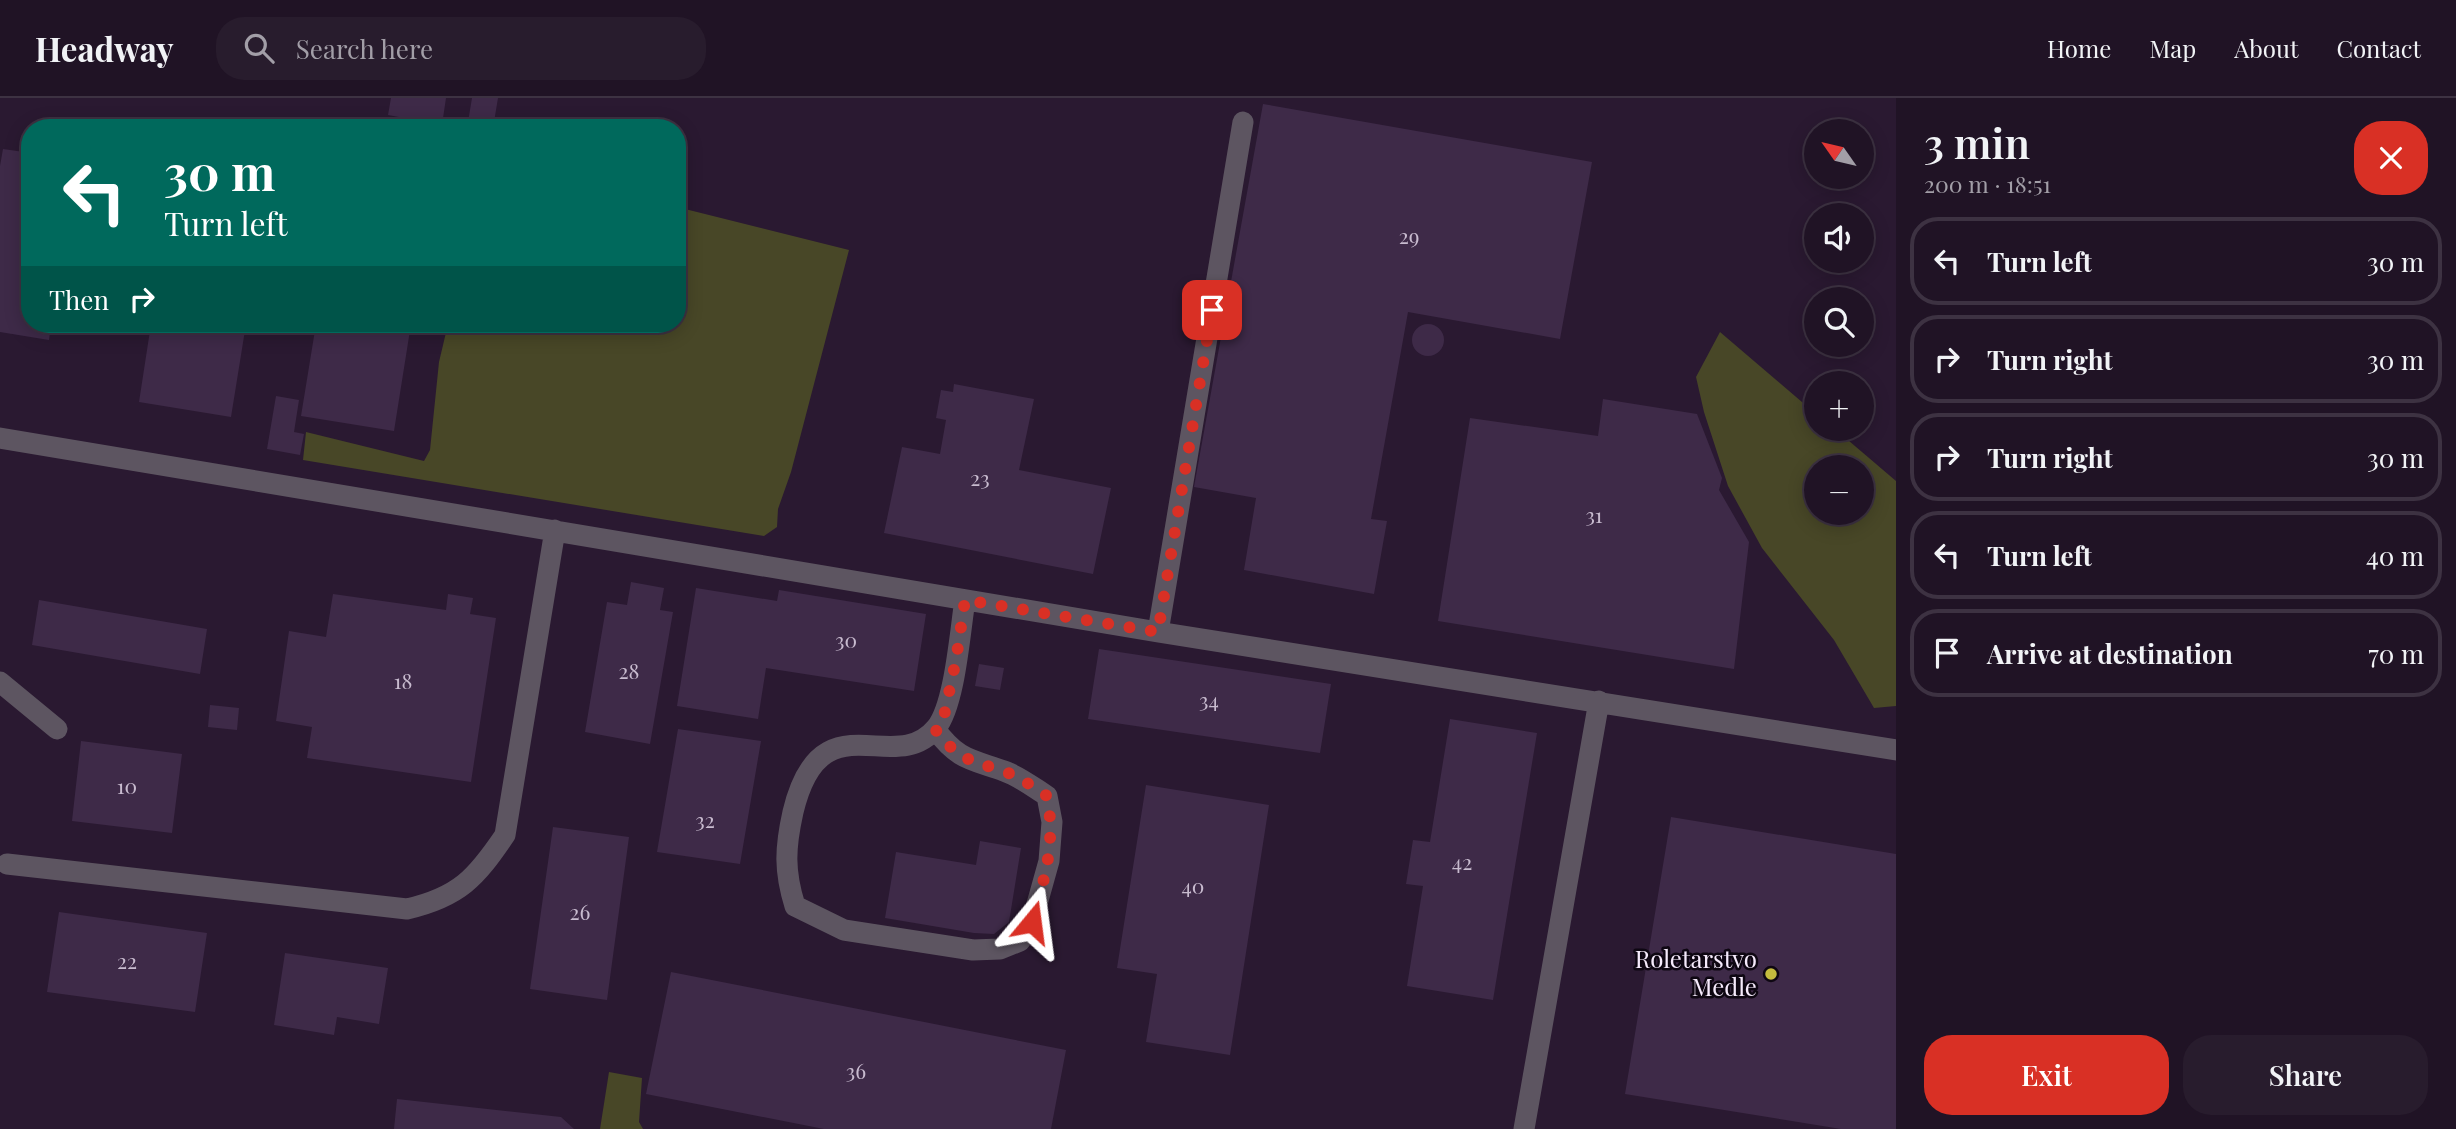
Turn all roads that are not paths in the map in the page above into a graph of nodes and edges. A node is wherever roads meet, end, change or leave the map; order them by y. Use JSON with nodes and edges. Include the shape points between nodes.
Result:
{"nodes":[{"id":1,"x":1243,"y":122,"type":"dead end"},
{"id":2,"x":0,"y":438,"type":"edge"},
{"id":3,"x":555,"y":530,"type":"junction"},
{"id":4,"x":965,"y":600,"type":"junction"},
{"id":5,"x":1158,"y":632,"type":"junction"},
{"id":6,"x":0,"y":682,"type":"edge"},
{"id":7,"x":1599,"y":701,"type":"junction"},
{"id":8,"x":57,"y":729,"type":"dead end"},
{"id":9,"x":935,"y":729,"type":"junction"},
{"id":10,"x":1896,"y":750,"type":"edge"},
{"id":11,"x":7,"y":864,"type":"dead end"},
{"id":12,"x":1524,"y":1129,"type":"edge"}],
"edges":[{"from":1,"to":5,"type":"street"},
{"from":2,"to":3,"type":"street"},
{"from":3,"to":4,"type":"street"},
{"from":3,"to":11,"type":"street","via":[[505,835],[482,868],[461,887],[435,902],[407,909]]},
{"from":4,"to":5,"type":"street"},
{"from":4,"to":9,"type":"street","via":[[944,716]]},
{"from":5,"to":7,"type":"street"},
{"from":6,"to":8,"type":"street"},
{"from":7,"to":10,"type":"street"},
{"from":7,"to":12,"type":"street"},
{"from":9,"to":9,"type":"street","via":[[913,744],[866,744],[822,755],[808,770],[797,794],[785,856],[788,883],[795,906],[844,930],[973,950],[1000,949],[1020,941],[1032,922],[1049,861],[1052,821],[1047,796],[1005,771],[959,754]]}]}
